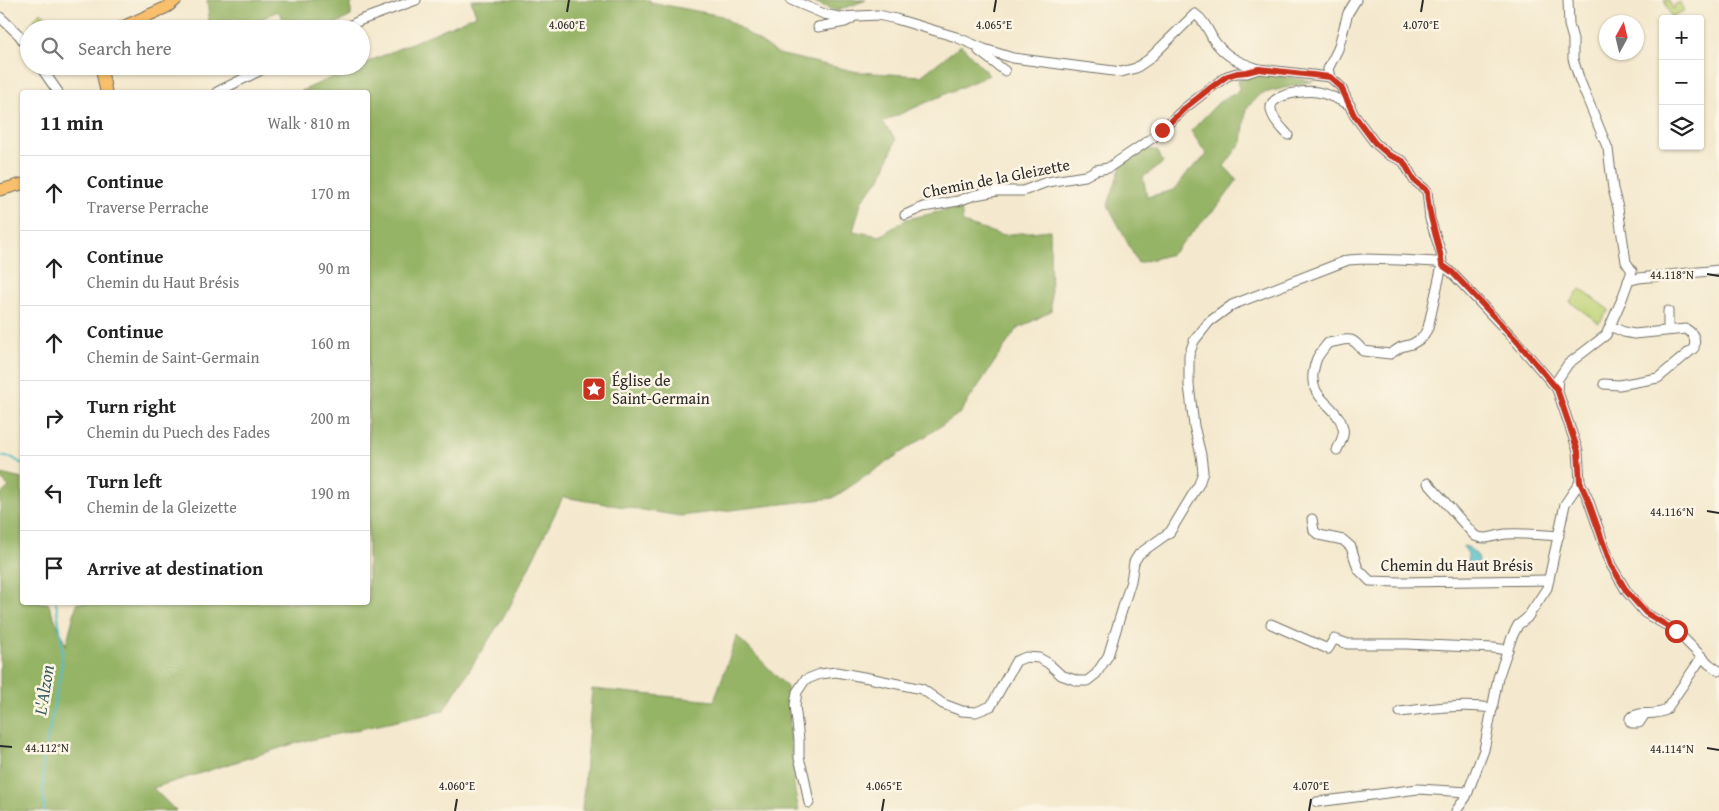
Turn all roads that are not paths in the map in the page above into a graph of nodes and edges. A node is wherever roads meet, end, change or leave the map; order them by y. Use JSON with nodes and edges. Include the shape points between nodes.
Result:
{"nodes":[{"id":1,"x":176,"y":0,"type":"edge"},
{"id":2,"x":416,"y":0,"type":"edge"},
{"id":3,"x":791,"y":0,"type":"edge"},
{"id":4,"x":1356,"y":0,"type":"edge"},
{"id":5,"x":1568,"y":0,"type":"edge"},
{"id":6,"x":0,"y":17,"type":"edge"},
{"id":7,"x":853,"y":17,"type":"junction"},
{"id":8,"x":138,"y":20,"type":"edge"},
{"id":9,"x":361,"y":20,"type":"edge"},
{"id":10,"x":818,"y":27,"type":"dead end"},
{"id":11,"x":20,"y":36,"type":"edge"},
{"id":12,"x":978,"y":46,"type":"junction"},
{"id":13,"x":1259,"y":69,"type":"junction"},
{"id":14,"x":1005,"y":72,"type":"dead end"},
{"id":15,"x":46,"y":75,"type":"edge"},
{"id":16,"x":103,"y":75,"type":"edge"},
{"id":17,"x":251,"y":75,"type":"edge"},
{"id":18,"x":1330,"y":77,"type":"junction"},
{"id":19,"x":57,"y":90,"type":"edge"},
{"id":20,"x":106,"y":90,"type":"edge"},
{"id":21,"x":220,"y":90,"type":"edge"},
{"id":22,"x":1350,"y":105,"type":"junction"},
{"id":23,"x":1288,"y":135,"type":"dead end"},
{"id":24,"x":20,"y":185,"type":"edge"},
{"id":25,"x":3,"y":189,"type":"edge"},
{"id":26,"x":905,"y":214,"type":"dead end"},
{"id":27,"x":1442,"y":265,"type":"junction"},
{"id":28,"x":1719,"y":270,"type":"edge"},
{"id":29,"x":1628,"y":281,"type":"junction"},
{"id":30,"x":1668,"y":311,"type":"dead end"},
{"id":31,"x":1610,"y":326,"type":"junction"},
{"id":32,"x":1668,"y":330,"type":"junction"},
{"id":33,"x":1604,"y":384,"type":"dead end"},
{"id":34,"x":1557,"y":389,"type":"junction"},
{"id":35,"x":1337,"y":450,"type":"dead end"},
{"id":36,"x":1580,"y":482,"type":"junction"},
{"id":37,"x":1428,"y":483,"type":"dead end"},
{"id":38,"x":1312,"y":519,"type":"dead end"},
{"id":39,"x":1559,"y":536,"type":"junction"},
{"id":40,"x":1549,"y":580,"type":"junction"},
{"id":41,"x":1271,"y":624,"type":"dead end"},
{"id":42,"x":1508,"y":650,"type":"junction"},
{"id":43,"x":1702,"y":657,"type":"junction"},
{"id":44,"x":1719,"y":671,"type":"edge"},
{"id":45,"x":1493,"y":708,"type":"junction"},
{"id":46,"x":1400,"y":712,"type":"dead end"},
{"id":47,"x":1645,"y":714,"type":"dead end"},
{"id":48,"x":1468,"y":792,"type":"junction"},
{"id":49,"x":1317,"y":802,"type":"dead end"},
{"id":50,"x":809,"y":803,"type":"dead end"},
{"id":51,"x":1456,"y":811,"type":"edge"}],
"edges":[{"from":1,"to":8,"type":"main road"},
{"from":2,"to":9,"type":"street"},
{"from":3,"to":7,"type":"street","via":[[824,14]]},
{"from":4,"to":18,"type":"street","via":[[1348,13],[1338,49],[1328,69]]},
{"from":5,"to":29,"type":"street","via":[[1573,59],[1608,149],[1626,262],[1632,271]]},
{"from":6,"to":11,"type":"street"},
{"from":7,"to":10,"type":"street","via":[[845,22]]},
{"from":7,"to":12,"type":"street","via":[[878,15],[896,19]]},
{"from":12,"to":13,"type":"street","via":[[1013,58],[1121,72],[1136,68],[1148,59],[1195,14],[1224,53],[1237,62]]},
{"from":12,"to":14,"type":"street","via":[[979,51]]},
{"from":13,"to":18,"type":"street","name":"Chemin de la Gleizette"},
{"from":13,"to":26,"type":"street","name":"Chemin de la Gleizette","via":[[1227,76],[1154,137],[1108,168],[1023,190],[975,195]]},
{"from":15,"to":19,"type":"street"},
{"from":16,"to":20,"type":"main road"},
{"from":17,"to":21,"type":"street"},
{"from":18,"to":22,"type":"street","via":[[1341,87]]},
{"from":22,"to":23,"type":"street","via":[[1316,91],[1285,95],[1274,100],[1271,111]]},
{"from":22,"to":27,"type":"street","via":[[1375,143],[1389,155],[1403,161],[1414,180],[1427,191],[1430,219]]},
{"from":24,"to":25,"type":"main road"},
{"from":27,"to":34,"type":"street","via":[[1516,340]]},
{"from":27,"to":35,"type":"street","via":[[1428,328],[1422,338],[1390,354],[1363,351],[1351,339],[1328,343],[1316,358],[1314,390],[1337,415],[1343,427]]},
{"from":27,"to":50,"type":"street","via":[[1400,260],[1348,260],[1232,305],[1209,322],[1188,355],[1188,385],[1201,454],[1201,478],[1170,532],[1139,554],[1134,562],[1108,656],[1096,674],[1087,681],[1078,681],[1061,675],[1039,658],[1026,657],[1016,661],[991,706],[976,712],[943,704],[922,689],[869,678],[836,672],[805,680],[797,692],[795,705],[799,758]]},
{"from":28,"to":29,"type":"street"},
{"from":29,"to":31,"type":"street"},
{"from":30,"to":32,"type":"street"},
{"from":31,"to":32,"type":"street","via":[[1634,334]]},
{"from":31,"to":34,"type":"street","via":[[1606,335],[1568,364],[1558,379]]},
{"from":32,"to":33,"type":"street","via":[[1686,329],[1693,333],[1694,348],[1658,378],[1620,386]]},
{"from":34,"to":36,"type":"street","via":[[1578,451]]},
{"from":36,"to":39,"type":"street","name":"Chemin du Haut Brésis","via":[[1566,504]]},
{"from":36,"to":43,"type":"street","via":[[1611,565],[1627,592],[1646,613],[1676,631]]},
{"from":37,"to":39,"type":"street","via":[[1475,536],[1485,540],[1504,534]]},
{"from":38,"to":40,"type":"street","name":"Chemin du Haut Brésis","via":[[1314,531],[1319,535],[1343,540],[1351,547],[1358,569],[1370,581]]},
{"from":39,"to":40,"type":"street","name":"Chemin du Haut Brésis"},
{"from":40,"to":42,"type":"street","name":"Chemin du Haut Brésis","via":[[1527,618],[1518,625]]},
{"from":41,"to":42,"type":"street","via":[[1328,649],[1334,639],[1348,644]]},
{"from":42,"to":45,"type":"street","name":"Chemin du Haut Brésis","via":[[1498,678]]},
{"from":43,"to":44,"type":"street"},
{"from":43,"to":47,"type":"street","via":[[1666,710]]},
{"from":45,"to":46,"type":"street","via":[[1472,705]]},
{"from":45,"to":48,"type":"street","name":"Chemin du Haut Brésis","via":[[1484,750]]},
{"from":48,"to":49,"type":"street","via":[[1418,789]]},
{"from":48,"to":51,"type":"street","name":"Chemin du Haut Brésis"}]}
